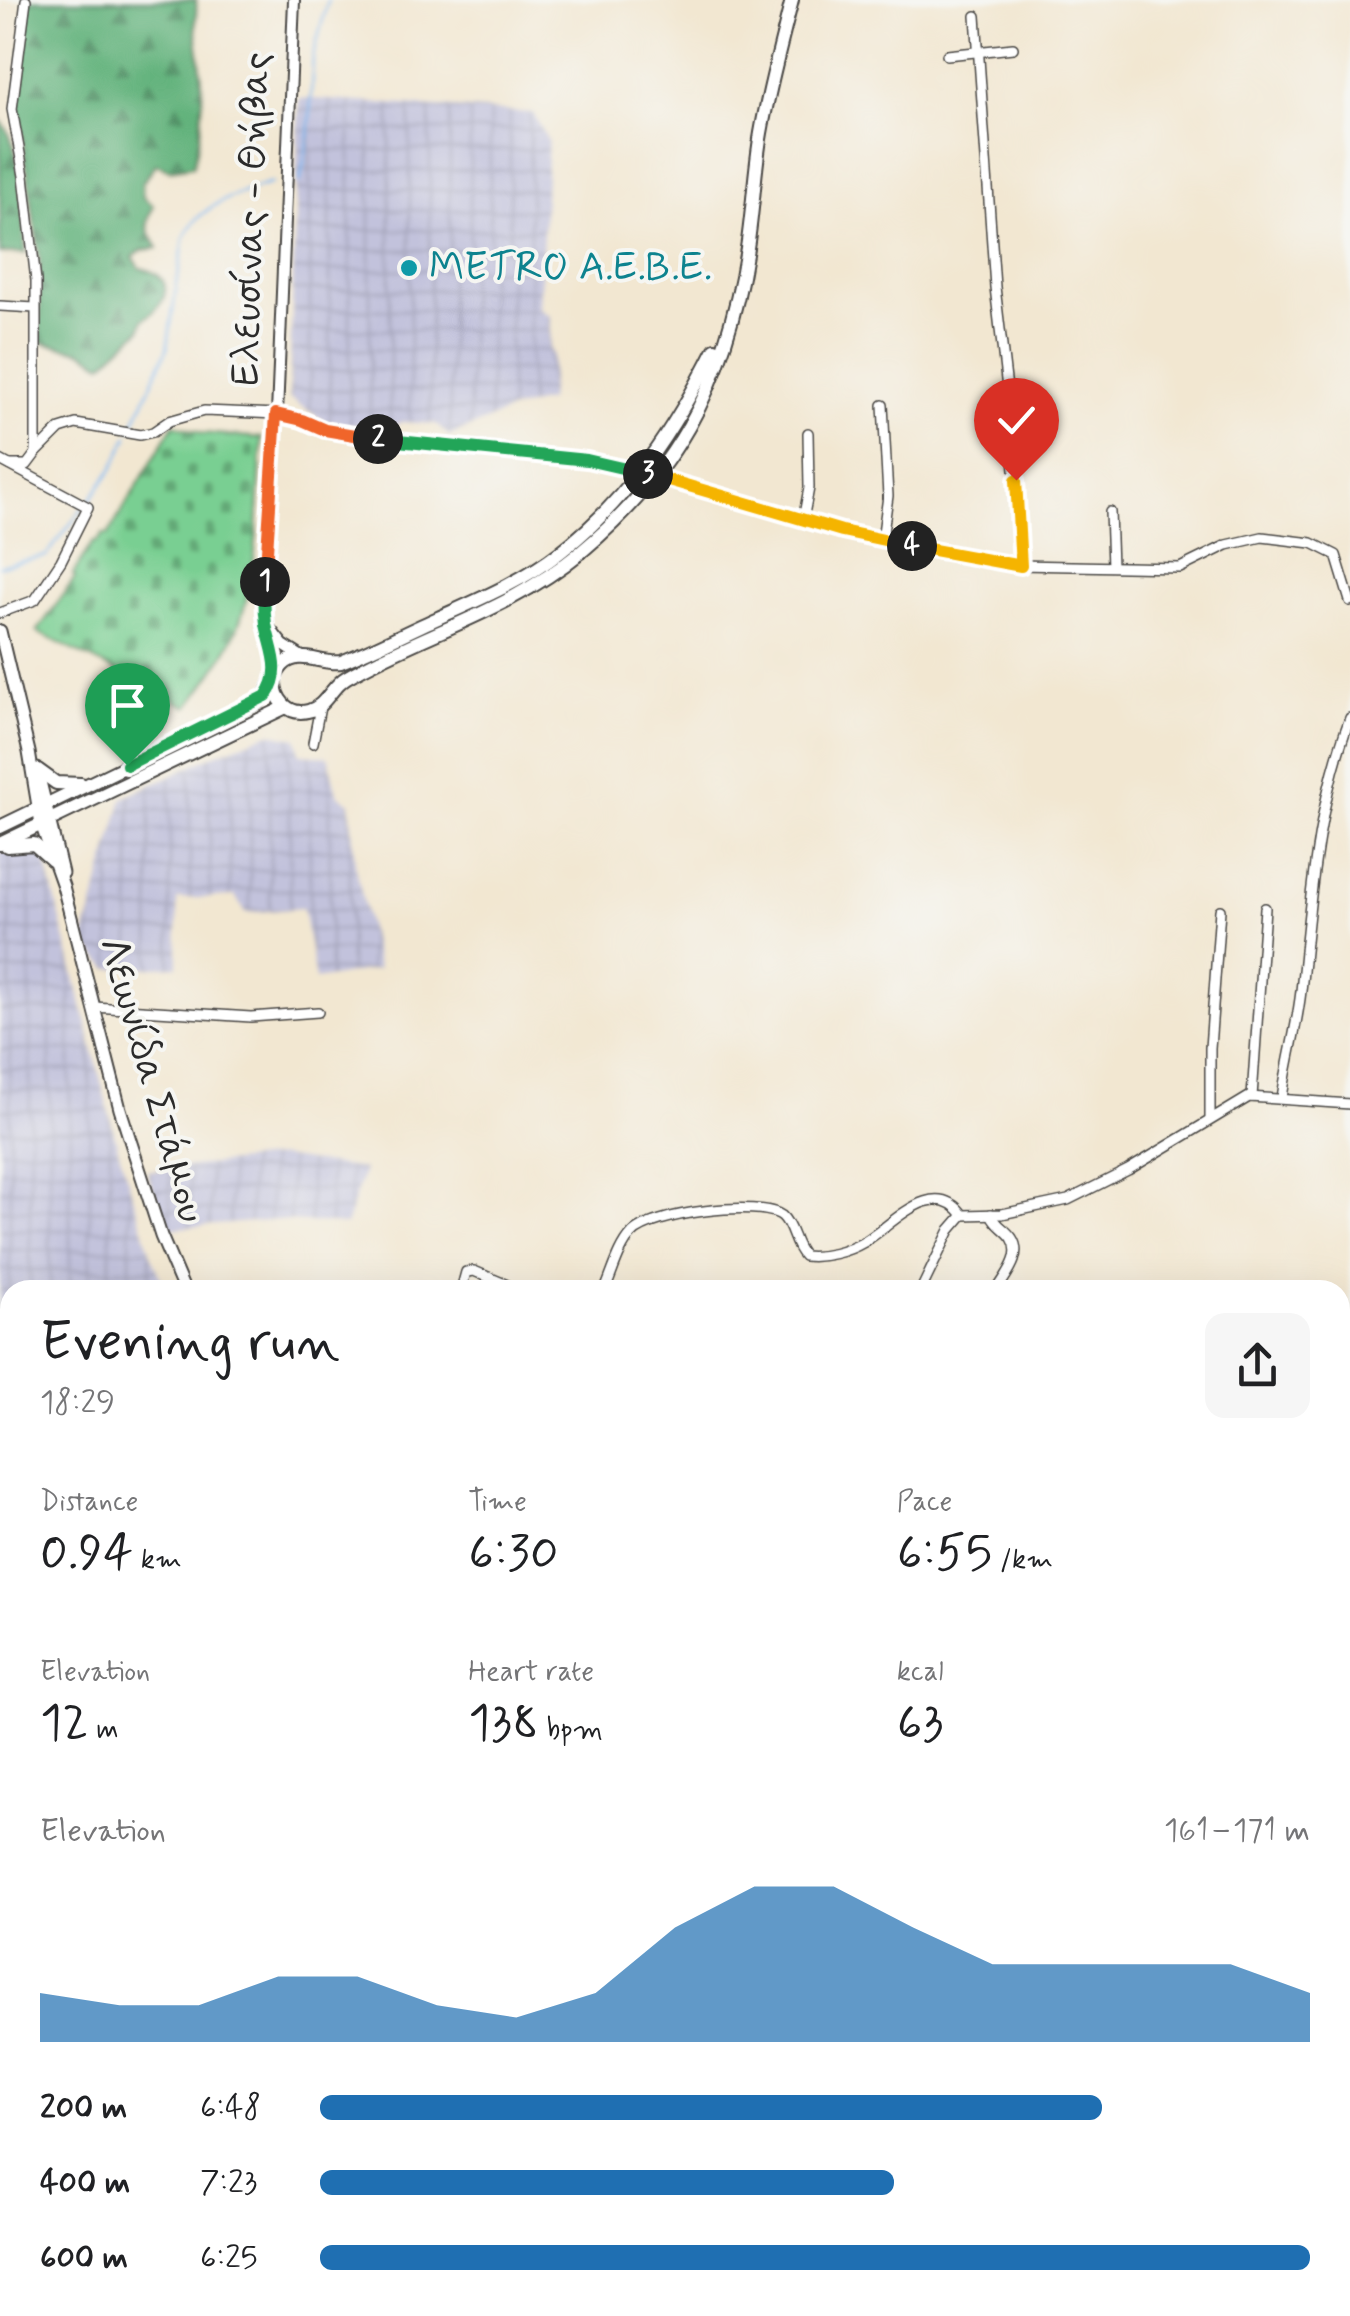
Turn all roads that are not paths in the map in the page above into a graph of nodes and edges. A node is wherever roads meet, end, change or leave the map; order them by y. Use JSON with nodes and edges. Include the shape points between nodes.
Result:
{"nodes":[{"id":1,"x":26,"y":0,"type":"edge"},
{"id":2,"x":294,"y":0,"type":"edge"},
{"id":3,"x":792,"y":0,"type":"edge"},
{"id":4,"x":976,"y":16,"type":"dead end"},
{"id":5,"x":1013,"y":48,"type":"dead end"},
{"id":6,"x":979,"y":51,"type":"junction"},
{"id":7,"x":946,"y":55,"type":"dead end"},
{"id":8,"x":0,"y":111,"type":"edge"},
{"id":9,"x":12,"y":114,"type":"junction"},
{"id":10,"x":0,"y":306,"type":"edge"},
{"id":11,"x":36,"y":308,"type":"junction"},
{"id":12,"x":730,"y":320,"type":"junction"},
{"id":13,"x":883,"y":405,"type":"dead end"},
{"id":14,"x":276,"y":414,"type":"junction"},
{"id":15,"x":808,"y":433,"type":"dead end"},
{"id":16,"x":36,"y":454,"type":"junction"},
{"id":17,"x":5,"y":462,"type":"edge"},
{"id":18,"x":1110,"y":512,"type":"dead end"},
{"id":19,"x":802,"y":520,"type":"junction"},
{"id":20,"x":882,"y":540,"type":"junction"},
{"id":21,"x":1021,"y":566,"type":"junction"},
{"id":22,"x":1112,"y":566,"type":"junction"},
{"id":23,"x":1350,"y":600,"type":"edge"},
{"id":24,"x":0,"y":613,"type":"edge"},
{"id":25,"x":266,"y":620,"type":"junction"},
{"id":26,"x":0,"y":631,"type":"edge"},
{"id":27,"x":303,"y":657,"type":"junction"},
{"id":28,"x":317,"y":662,"type":"junction"},
{"id":29,"x":276,"y":678,"type":"junction"},
{"id":30,"x":324,"y":699,"type":"junction"},
{"id":31,"x":290,"y":709,"type":"junction"},
{"id":32,"x":1350,"y":718,"type":"edge"},
{"id":33,"x":28,"y":752,"type":"junction"},
{"id":34,"x":38,"y":770,"type":"junction"},
{"id":35,"x":102,"y":777,"type":"junction"},
{"id":36,"x":42,"y":806,"type":"junction"},
{"id":37,"x":46,"y":821,"type":"junction"},
{"id":38,"x":0,"y":827,"type":"edge"},
{"id":39,"x":0,"y":845,"type":"edge"},
{"id":40,"x":52,"y":860,"type":"junction"},
{"id":41,"x":63,"y":886,"type":"junction"},
{"id":42,"x":1264,"y":908,"type":"dead end"},
{"id":43,"x":1220,"y":910,"type":"dead end"},
{"id":44,"x":94,"y":1007,"type":"junction"},
{"id":45,"x":318,"y":1012,"type":"dead end"},
{"id":46,"x":1252,"y":1097,"type":"junction"},
{"id":47,"x":1282,"y":1098,"type":"junction"},
{"id":48,"x":1350,"y":1104,"type":"edge"},
{"id":49,"x":1210,"y":1119,"type":"junction"},
{"id":50,"x":992,"y":1214,"type":"junction"},
{"id":51,"x":963,"y":1215,"type":"junction"},
{"id":52,"x":180,"y":1280,"type":"edge"},
{"id":53,"x":464,"y":1280,"type":"edge"},
{"id":54,"x":495,"y":1280,"type":"edge"},
{"id":55,"x":610,"y":1280,"type":"edge"},
{"id":56,"x":926,"y":1280,"type":"edge"},
{"id":57,"x":1004,"y":1280,"type":"edge"}],
"edges":[{"from":1,"to":9,"type":"street"},
{"from":2,"to":14,"type":"street","name":"Ελευσίνας - Θήβας"},
{"from":3,"to":12,"type":"main road"},
{"from":4,"to":6,"type":"street"},
{"from":5,"to":6,"type":"street"},
{"from":6,"to":7,"type":"street"},
{"from":6,"to":21,"type":"street"},
{"from":8,"to":9,"type":"street"},
{"from":9,"to":11,"type":"street"},
{"from":10,"to":11,"type":"street"},
{"from":11,"to":16,"type":"street"},
{"from":12,"to":28,"type":"main road","via":[[653,455],[571,544],[473,602],[348,659]]},
{"from":12,"to":30,"type":"main road","via":[[688,428],[651,482],[605,531],[504,605],[348,676]]},
{"from":13,"to":20,"type":"street","via":[[888,496]]},
{"from":14,"to":16,"type":"street","via":[[204,412],[140,435],[71,424]]},
{"from":14,"to":19,"type":"street","bridge":true,"via":[[349,436],[587,460]]},
{"from":14,"to":25,"type":"street","name":"Ελευσίνας - Θήβας"},
{"from":15,"to":19,"type":"street"},
{"from":16,"to":17,"type":"street","via":[[27,465]]},
{"from":17,"to":24,"type":"street","via":[[88,508],[36,600]]},
{"from":18,"to":22,"type":"street"},
{"from":19,"to":20,"type":"street"},
{"from":20,"to":21,"type":"street"},
{"from":21,"to":22,"type":"street"},
{"from":22,"to":23,"type":"street","via":[[1180,568],[1242,540],[1312,543],[1336,555]]},
{"from":25,"to":27,"type":"street"},
{"from":25,"to":29,"type":"street","name":"Ελευσίνας - Θήβας"},
{"from":26,"to":33,"type":"main road"},
{"from":27,"to":28,"type":"main road"},
{"from":27,"to":29,"type":"main road","via":[[290,660]]},
{"from":28,"to":30,"type":"main road","via":[[328,676]]},
{"from":29,"to":31,"type":"main road","via":[[277,696]]},
{"from":29,"to":35,"type":"main road","via":[[260,701]]},
{"from":30,"to":31,"type":"main road","via":[[308,712]]},
{"from":30,"to":31,"type":"street","via":[[313,743]]},
{"from":31,"to":37,"type":"main road"},
{"from":32,"to":47,"type":"street","via":[[1319,824]]},
{"from":33,"to":34,"type":"main road"},
{"from":33,"to":36,"type":"main road"},
{"from":34,"to":35,"type":"main road","via":[[67,786]]},
{"from":34,"to":36,"type":"main road"},
{"from":35,"to":36,"type":"main road"},
{"from":36,"to":37,"type":"main road"},
{"from":36,"to":38,"type":"main road"},
{"from":37,"to":39,"type":"main road"},
{"from":37,"to":40,"type":"main road","name":"Λεωνίδα Στάμου"},
{"from":37,"to":41,"type":"main road","name":"Λεωνίδα Στάμου"},
{"from":39,"to":40,"type":"main road","via":[[28,843]]},
{"from":40,"to":41,"type":"main road","name":"Λεωνίδα Στάμου"},
{"from":41,"to":44,"type":"main road","name":"Λεωνίδα Στάμου"},
{"from":42,"to":46,"type":"street"},
{"from":43,"to":49,"type":"street"},
{"from":44,"to":45,"type":"street","via":[[251,1017]]},
{"from":44,"to":52,"type":"main road","name":"Λεωνίδα Στάμου","via":[[140,1176]]},
{"from":46,"to":47,"type":"street"},
{"from":46,"to":49,"type":"street"},
{"from":47,"to":48,"type":"street"},
{"from":49,"to":50,"type":"street","via":[[1068,1200]]},
{"from":50,"to":51,"type":"street"},
{"from":50,"to":57,"type":"street","via":[[1015,1246]]},
{"from":51,"to":55,"type":"street","via":[[935,1198],[860,1244],[814,1257],[798,1250],[778,1213],[674,1216],[632,1234]]},
{"from":51,"to":56,"type":"street"},
{"from":53,"to":54,"type":"street","via":[[474,1271]]}]}
